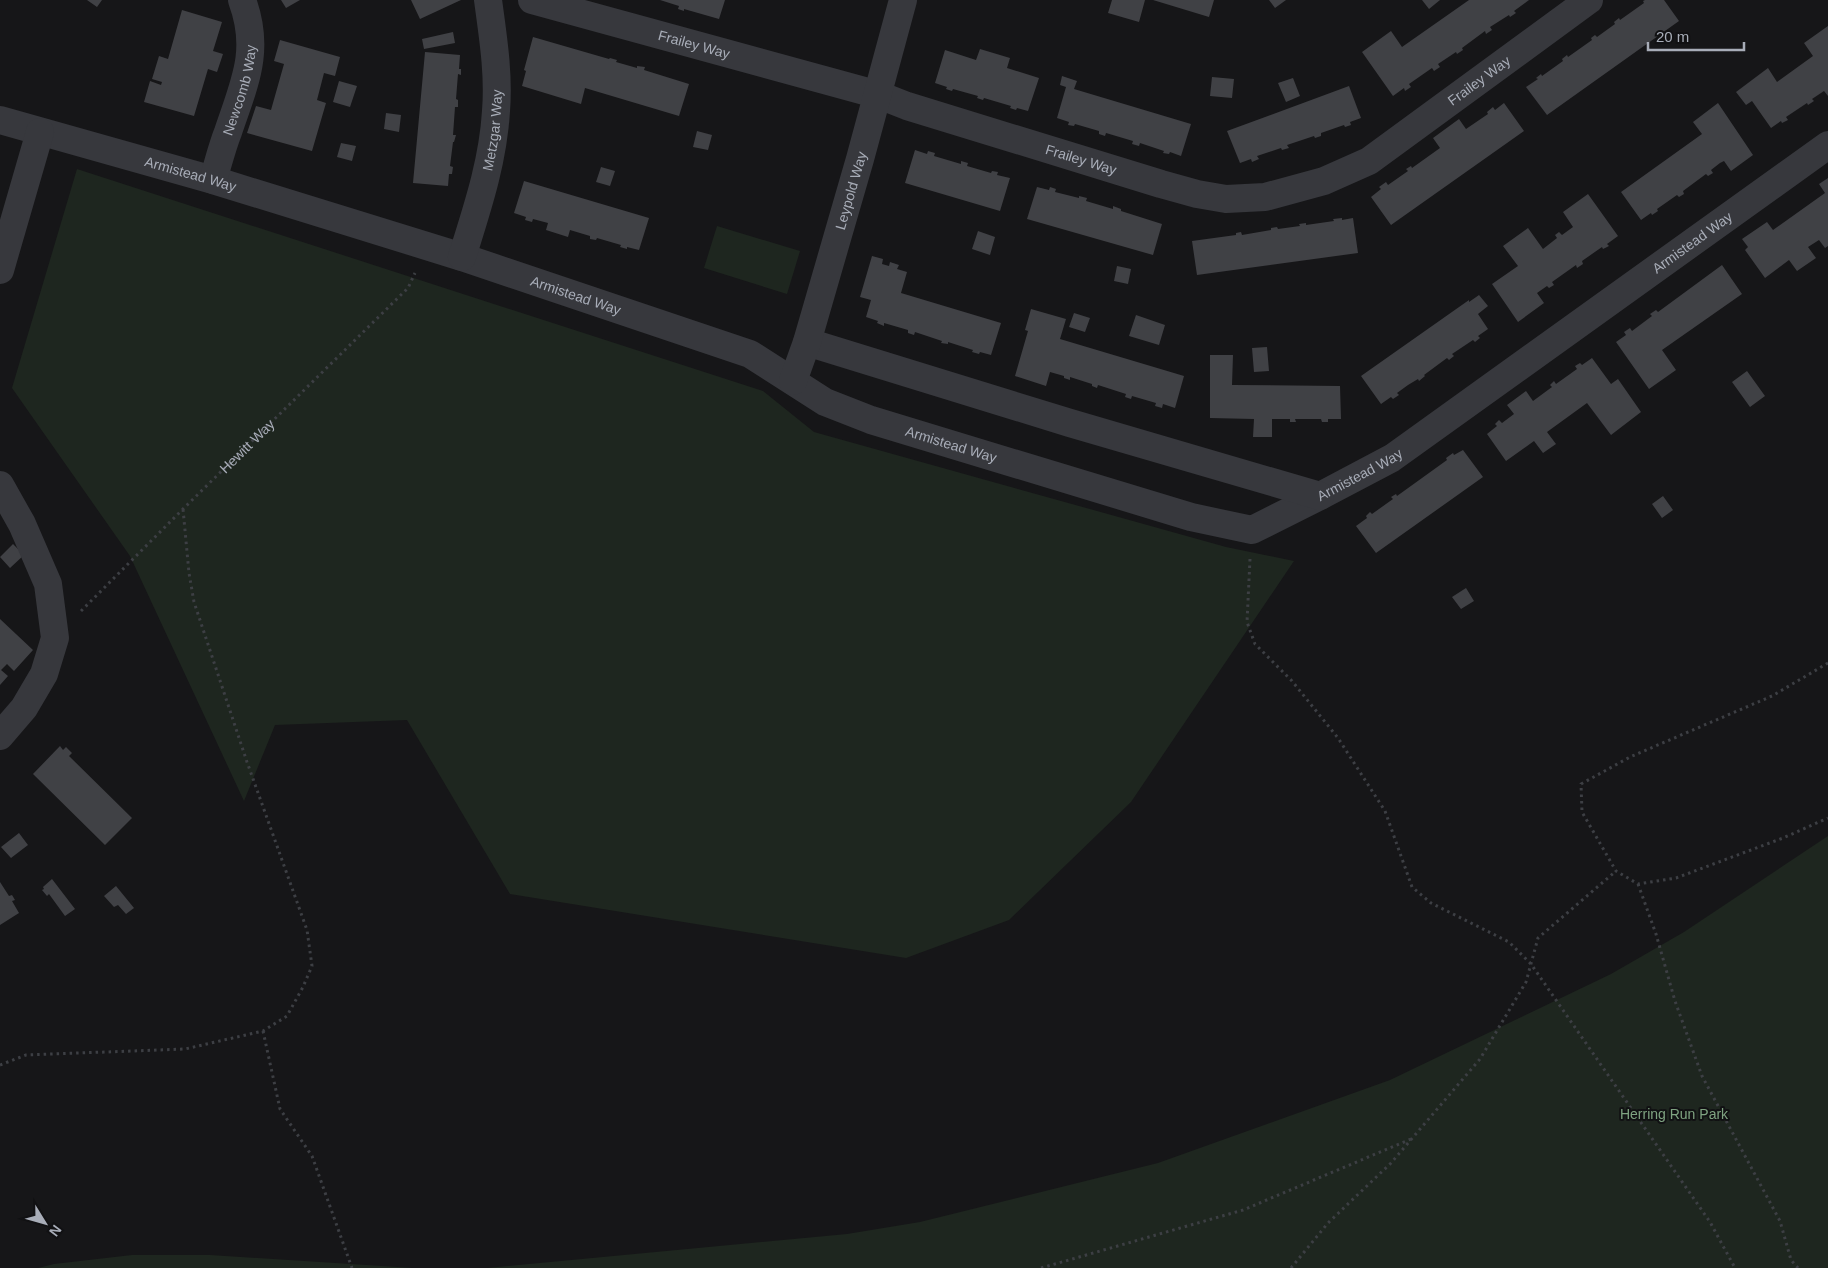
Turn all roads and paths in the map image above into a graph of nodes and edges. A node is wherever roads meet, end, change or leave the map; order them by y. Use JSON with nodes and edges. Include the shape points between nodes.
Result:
{"nodes":[{"id":1,"x":242,"y":0,"type":"edge"},
{"id":2,"x":488,"y":0,"type":"edge"},
{"id":3,"x":532,"y":0,"type":"edge"},
{"id":4,"x":903,"y":0,"type":"edge"},
{"id":5,"x":1589,"y":0,"type":"edge"},
{"id":6,"x":879,"y":95,"type":"junction"},
{"id":7,"x":0,"y":120,"type":"edge"},
{"id":8,"x":40,"y":132,"type":"junction"},
{"id":9,"x":1828,"y":145,"type":"edge"},
{"id":10,"x":213,"y":180,"type":"junction"},
{"id":11,"x":427,"y":247,"type":"junction"},
{"id":12,"x":462,"y":257,"type":"junction"},
{"id":13,"x":0,"y":270,"type":"edge"},
{"id":14,"x":807,"y":342,"type":"junction"},
{"id":15,"x":793,"y":381,"type":"junction"},
{"id":16,"x":0,"y":485,"type":"edge"},
{"id":17,"x":1320,"y":496,"type":"junction"},
{"id":18,"x":183,"y":509,"type":"junction"},
{"id":19,"x":1252,"y":530,"type":"junction"},
{"id":20,"x":55,"y":638,"type":"junction"},
{"id":21,"x":1828,"y":663,"type":"edge"},
{"id":22,"x":0,"y":736,"type":"edge"},
{"id":23,"x":1828,"y":818,"type":"edge"},
{"id":24,"x":1616,"y":870,"type":"junction"},
{"id":25,"x":1638,"y":884,"type":"junction"},
{"id":26,"x":1531,"y":964,"type":"junction"},
{"id":27,"x":263,"y":1031,"type":"junction"},
{"id":28,"x":0,"y":1066,"type":"edge"},
{"id":29,"x":1412,"y":1139,"type":"junction"},
{"id":30,"x":352,"y":1268,"type":"edge"},
{"id":31,"x":1041,"y":1268,"type":"edge"},
{"id":32,"x":1291,"y":1268,"type":"edge"},
{"id":33,"x":1735,"y":1268,"type":"edge"},
{"id":34,"x":1798,"y":1268,"type":"edge"}],
"edges":[{"from":1,"to":10,"type":"street","name":"Newcomb Way","via":[[251,41],[246,80]]},
{"from":2,"to":12,"type":"street","name":"Metzgar Way","via":[[495,50],[496,111],[486,182]]},
{"from":3,"to":6,"type":"street","name":"Frailey Way"},
{"from":4,"to":6,"type":"street","name":"Leypold Way"},
{"from":5,"to":6,"type":"street","name":"Frailey Way","via":[[1369,161],[1324,181],[1266,197],[1226,199],[1198,194]]},
{"from":6,"to":14,"type":"street","name":"Leypold Way"},
{"from":7,"to":8,"type":"street","name":"Armistead Way"},
{"from":8,"to":10,"type":"street","name":"Armistead Way"},
{"from":8,"to":13,"type":"street"},
{"from":9,"to":17,"type":"street","name":"Armistead Way","via":[[1392,458]]},
{"from":10,"to":11,"type":"street","name":"Armistead Way"},
{"from":11,"to":12,"type":"street","name":"Armistead Way"},
{"from":11,"to":18,"type":"path","name":"Hewitt Way","via":[[408,288]]},
{"from":12,"to":15,"type":"street","name":"Armistead Way","via":[[750,354]]},
{"from":14,"to":15,"type":"street","name":"Leypold Way"},
{"from":14,"to":17,"type":"street"},
{"from":15,"to":19,"type":"street","name":"Armistead Way","via":[[825,402],[872,420],[1190,517]]},
{"from":16,"to":20,"type":"street","via":[[22,524],[48,584]]},
{"from":17,"to":19,"type":"street","name":"Armistead Way"},
{"from":18,"to":20,"type":"path","name":"Hewitt Way"},
{"from":18,"to":27,"type":"path","via":[[194,602],[307,930],[312,966],[303,987],[287,1016]]},
{"from":19,"to":26,"type":"path","via":[[1247,622],[1255,644],[1292,681],[1338,738],[1385,811],[1412,887],[1431,903],[1509,942]]},
{"from":20,"to":22,"type":"street","via":[[44,674],[24,708]]},
{"from":21,"to":24,"type":"path","via":[[1772,696],[1630,757],[1581,784],[1582,812]]},
{"from":23,"to":25,"type":"path","via":[[1676,878]]},
{"from":24,"to":25,"type":"path"},
{"from":24,"to":26,"type":"path","via":[[1538,938]]},
{"from":25,"to":34,"type":"path","via":[[1702,1076],[1780,1221],[1791,1260]]},
{"from":26,"to":29,"type":"path","via":[[1526,982],[1480,1059]]},
{"from":26,"to":33,"type":"path","via":[[1710,1222]]},
{"from":27,"to":28,"type":"path","via":[[185,1049],[26,1055]]},
{"from":27,"to":30,"type":"path","via":[[280,1109],[312,1156]]},
{"from":29,"to":31,"type":"path","via":[[1243,1210]]},
{"from":29,"to":32,"type":"path","via":[[1328,1223]]}]}
